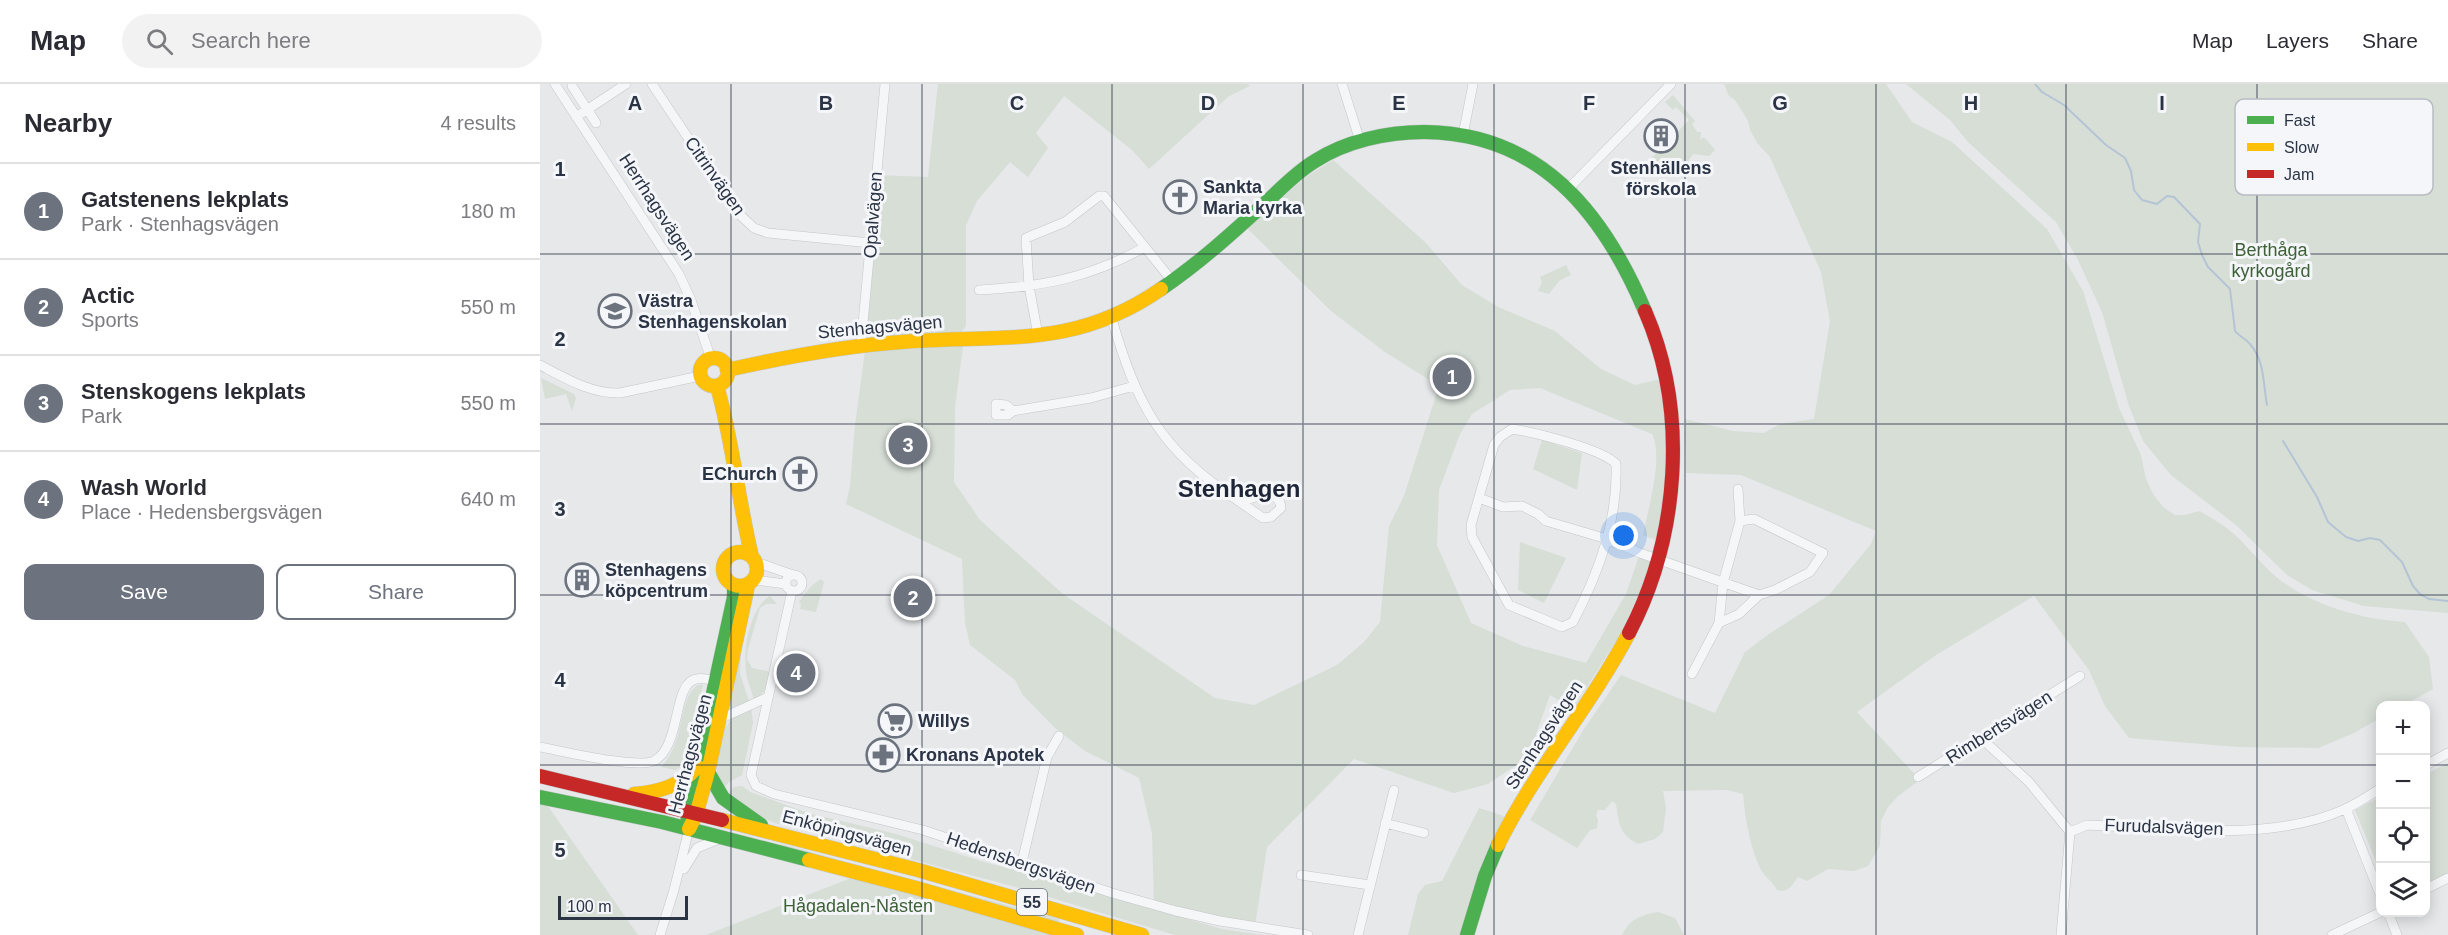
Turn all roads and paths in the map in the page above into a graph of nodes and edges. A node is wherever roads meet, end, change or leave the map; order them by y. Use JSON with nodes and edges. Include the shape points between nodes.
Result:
{"nodes":[{"id":1,"x":555,"y":84,"type":"edge"},
{"id":2,"x":626,"y":84,"type":"edge"},
{"id":3,"x":652,"y":84,"type":"edge"},
{"id":4,"x":885,"y":84,"type":"edge"},
{"id":5,"x":1342,"y":84,"type":"edge"},
{"id":6,"x":1473,"y":84,"type":"edge"},
{"id":7,"x":1659,"y":84,"type":"edge"},
{"id":8,"x":1671,"y":84,"type":"edge"},
{"id":9,"x":572,"y":86,"type":"dead end"},
{"id":10,"x":1659,"y":95,"type":"junction"},
{"id":11,"x":587,"y":109,"type":"junction"},
{"id":12,"x":576,"y":117,"type":"junction"},
{"id":13,"x":596,"y":123,"type":"dead end"},
{"id":14,"x":1463,"y":135,"type":"junction"},
{"id":15,"x":1360,"y":141,"type":"junction"},
{"id":16,"x":1569,"y":189,"type":"junction"},
{"id":17,"x":871,"y":243,"type":"junction"},
{"id":18,"x":1145,"y":247,"type":"junction"},
{"id":19,"x":1173,"y":282,"type":"junction"},
{"id":20,"x":1029,"y":287,"type":"junction"},
{"id":21,"x":978,"y":290,"type":"dead end"},
{"id":22,"x":1112,"y":316,"type":"junction"},
{"id":23,"x":1038,"y":335,"type":"junction"},
{"id":24,"x":861,"y":345,"type":"junction"},
{"id":25,"x":711,"y":358,"type":"junction"},
{"id":26,"x":540,"y":365,"type":"edge"},
{"id":27,"x":728,"y":370,"type":"junction"},
{"id":28,"x":700,"y":376,"type":"junction"},
{"id":29,"x":717,"y":386,"type":"junction"},
{"id":30,"x":1134,"y":386,"type":"junction"},
{"id":31,"x":1012,"y":411,"type":"dead end"},
{"id":32,"x":1738,"y":489,"type":"dead end"},
{"id":33,"x":1479,"y":498,"type":"junction"},
{"id":34,"x":1240,"y":502,"type":"dead end"},
{"id":35,"x":741,"y":511,"type":"junction"},
{"id":36,"x":1740,"y":521,"type":"junction"},
{"id":37,"x":1607,"y":539,"type":"junction"},
{"id":38,"x":734,"y":553,"type":"junction"},
{"id":39,"x":1659,"y":559,"type":"junction"},
{"id":40,"x":754,"y":560,"type":"junction"},
{"id":41,"x":793,"y":576,"type":"junction"},
{"id":42,"x":745,"y":583,"type":"junction"},
{"id":43,"x":1724,"y":583,"type":"junction"},
{"id":44,"x":789,"y":588,"type":"junction"},
{"id":45,"x":1759,"y":595,"type":"junction"},
{"id":46,"x":1719,"y":623,"type":"junction"},
{"id":47,"x":1692,"y":674,"type":"dead end"},
{"id":48,"x":2080,"y":676,"type":"dead end"},
{"id":49,"x":722,"y":683,"type":"junction"},
{"id":50,"x":768,"y":697,"type":"junction"},
{"id":51,"x":720,"y":719,"type":"junction"},
{"id":52,"x":1059,"y":736,"type":"dead end"},
{"id":53,"x":1982,"y":739,"type":"junction"},
{"id":54,"x":540,"y":747,"type":"edge"},
{"id":55,"x":2448,"y":753,"type":"edge"},
{"id":56,"x":2430,"y":763,"type":"edge"},
{"id":57,"x":703,"y":770,"type":"junction"},
{"id":58,"x":540,"y":776,"type":"edge"},
{"id":59,"x":1918,"y":777,"type":"dead end"},
{"id":60,"x":1394,"y":790,"type":"dead end"},
{"id":61,"x":2376,"y":791,"type":"edge"},
{"id":62,"x":618,"y":795,"type":"junction"},
{"id":63,"x":540,"y":797,"type":"edge"},
{"id":64,"x":2346,"y":809,"type":"junction"},
{"id":65,"x":691,"y":814,"type":"junction"},
{"id":66,"x":1385,"y":823,"type":"junction"},
{"id":67,"x":689,"y":829,"type":"junction"},
{"id":68,"x":2070,"y":832,"type":"junction"},
{"id":69,"x":774,"y":833,"type":"junction"},
{"id":70,"x":1424,"y":833,"type":"dead end"},
{"id":71,"x":722,"y":838,"type":"junction"},
{"id":72,"x":1022,"y":862,"type":"junction"},
{"id":73,"x":1301,"y":875,"type":"dead end"},
{"id":74,"x":2448,"y":878,"type":"edge"},
{"id":75,"x":2376,"y":884,"type":"edge"},
{"id":76,"x":1370,"y":885,"type":"junction"},
{"id":77,"x":2430,"y":888,"type":"edge"},
{"id":78,"x":674,"y":890,"type":"junction"},
{"id":79,"x":2376,"y":914,"type":"edge"},
{"id":80,"x":2390,"y":917,"type":"edge"},
{"id":81,"x":1110,"y":930,"type":"edge"},
{"id":82,"x":660,"y":935,"type":"edge"},
{"id":83,"x":1077,"y":935,"type":"edge"},
{"id":84,"x":1142,"y":935,"type":"edge"},
{"id":85,"x":1308,"y":935,"type":"edge"},
{"id":86,"x":1358,"y":935,"type":"edge"},
{"id":87,"x":1467,"y":935,"type":"edge"},
{"id":88,"x":2061,"y":935,"type":"edge"},
{"id":89,"x":2332,"y":935,"type":"edge"},
{"id":90,"x":2397,"y":935,"type":"edge"}],
"edges":[{"from":1,"to":12,"type":"street","name":"Herrhagsvägen"},
{"from":2,"to":11,"type":"street"},
{"from":3,"to":17,"type":"street","name":"Citrinvägen","via":[[750,225],[768,233]]},
{"from":4,"to":17,"type":"street","name":"Opalvägen"},
{"from":5,"to":15,"type":"street"},
{"from":6,"to":14,"type":"street"},
{"from":7,"to":10,"type":"street"},
{"from":8,"to":10,"type":"street"},
{"from":9,"to":11,"type":"street"},
{"from":10,"to":16,"type":"street"},
{"from":11,"to":12,"type":"street"},
{"from":11,"to":13,"type":"street"},
{"from":12,"to":25,"type":"street","name":"Herrhagsvägen","via":[[679,274]]},
{"from":14,"to":15,"type":"street","name":"Stenhagsvägen","via":[[1410,132]]},
{"from":14,"to":16,"type":"street","name":"Stenhagsvägen","via":[[1517,153]]},
{"from":15,"to":19,"type":"street","name":"Stenhagsvägen","via":[[1300,172]]},
{"from":16,"to":39,"type":"street","name":"Stenhagsvägen","via":[[1594,218],[1625,266],[1657,339],[1673,430],[1668,519]]},
{"from":17,"to":24,"type":"street","name":"Opalvägen"},
{"from":18,"to":19,"type":"street"},
{"from":18,"to":20,"type":"street","via":[[1089,273]]},
{"from":18,"to":20,"type":"street","via":[[1104,196],[1099,196],[1065,222],[1026,238]]},
{"from":19,"to":22,"type":"street","name":"Stenhagsvägen"},
{"from":20,"to":21,"type":"street"},
{"from":20,"to":23,"type":"street"},
{"from":22,"to":23,"type":"street","name":"Stenhagsvägen","via":[[1073,330]]},
{"from":22,"to":30,"type":"street"},
{"from":23,"to":24,"type":"street","name":"Stenhagsvägen"},
{"from":24,"to":27,"type":"street","name":"Stenhagsvägen","via":[[795,354]]},
{"from":25,"to":27,"type":"street","via":[[720,360]]},
{"from":25,"to":28,"type":"street","via":[[701,367]]},
{"from":26,"to":28,"type":"street","via":[[607,393]]},
{"from":27,"to":29,"type":"street"},
{"from":28,"to":29,"type":"street","via":[[707,384]]},
{"from":29,"to":35,"type":"street"},
{"from":30,"to":31,"type":"street","via":[[1091,398]]},
{"from":30,"to":34,"type":"street","via":[[1170,444],[1198,472]]},
{"from":32,"to":36,"type":"street"},
{"from":33,"to":37,"type":"street","via":[[1503,507],[1522,506],[1546,521]]},
{"from":33,"to":37,"type":"street","via":[[1494,445],[1512,429],[1583,448],[1616,464],[1614,512]]},
{"from":33,"to":37,"type":"street","via":[[1471,525],[1472,537],[1509,605],[1562,627],[1573,622],[1585,599],[1599,570]]},
{"from":35,"to":38,"type":"street"},
{"from":35,"to":40,"type":"street"},
{"from":36,"to":43,"type":"street"},
{"from":36,"to":45,"type":"street","via":[[1754,519],[1823,553],[1810,572]]},
{"from":37,"to":39,"type":"street"},
{"from":38,"to":40,"type":"street","via":[[742,552]]},
{"from":38,"to":42,"type":"street","via":[[725,560],[723,572],[726,580]]},
{"from":39,"to":43,"type":"street"},
{"from":39,"to":87,"type":"street","name":"Stenhagsvägen","via":[[1627,638],[1538,773],[1506,831],[1488,870]]},
{"from":40,"to":41,"type":"street"},
{"from":40,"to":42,"type":"street","via":[[757,573]]},
{"from":41,"to":44,"type":"street","name":"Hedensbergsvägen","via":[[788,578]]},
{"from":41,"to":44,"type":"street","name":"Hedensbergsvägen","via":[[799,577],[802,584],[800,589]]},
{"from":42,"to":44,"type":"street"},
{"from":42,"to":49,"type":"street","name":"Herrhagsvägen","via":[[735,597]]},
{"from":43,"to":45,"type":"street"},
{"from":43,"to":46,"type":"street"},
{"from":44,"to":50,"type":"street","name":"Hedensbergsvägen"},
{"from":45,"to":46,"type":"street","via":[[1739,614]]},
{"from":46,"to":47,"type":"street"},
{"from":48,"to":53,"type":"street","name":"Rimbertsvägen"},
{"from":49,"to":51,"type":"street","name":"Herrhagsvägen"},
{"from":49,"to":54,"type":"street","via":[[696,679],[688,682],[667,749],[654,761],[645,764],[609,760]]},
{"from":49,"to":57,"type":"street","name":"Herrhagsvägen"},
{"from":50,"to":51,"type":"street"},
{"from":50,"to":72,"type":"street","name":"Hedensbergsvägen","via":[[751,775],[756,786],[774,794],[923,830]]},
{"from":51,"to":57,"type":"street","name":"Herrhagsvägen"},
{"from":52,"to":72,"type":"street","via":[[1047,757]]},
{"from":53,"to":59,"type":"street","name":"Rimbertsvägen"},
{"from":53,"to":68,"type":"street","via":[[2029,782]]},
{"from":55,"to":56,"type":"street"},
{"from":57,"to":62,"type":"street","via":[[665,791]]},
{"from":57,"to":65,"type":"street","name":"Herrhagsvägen"},
{"from":57,"to":69,"type":"street","via":[[723,798]]},
{"from":58,"to":62,"type":"street","name":"Enköpingsvägen","number":"55"},
{"from":60,"to":66,"type":"street"},
{"from":61,"to":64,"type":"street","name":"Furudalsvägen"},
{"from":62,"to":65,"type":"street","name":"Enköpingsvägen","number":"55"},
{"from":63,"to":67,"type":"street","name":"Enköpingsvägen","number":"55"},
{"from":64,"to":68,"type":"street","name":"Furudalsvägen","via":[[2311,821],[2257,829],[2087,825]]},
{"from":64,"to":75,"type":"street"},
{"from":65,"to":67,"type":"street","name":"Herrhagsvägen"},
{"from":65,"to":69,"type":"street","name":"Enköpingsvägen","number":"55"},
{"from":66,"to":70,"type":"street"},
{"from":66,"to":76,"type":"street"},
{"from":67,"to":71,"type":"street","name":"Enköpingsvägen","number":"55"},
{"from":67,"to":78,"type":"street"},
{"from":68,"to":88,"type":"street"},
{"from":69,"to":81,"type":"street","name":"Enköpingsvägen","number":"55","via":[[1011,896]]},
{"from":71,"to":78,"type":"street","via":[[691,854]]},
{"from":71,"to":83,"type":"street","name":"Enköpingsvägen","number":"55"},
{"from":72,"to":85,"type":"street","name":"Hedensbergsvägen","via":[[1194,916]]},
{"from":73,"to":76,"type":"street"},
{"from":74,"to":77,"type":"street"},
{"from":76,"to":86,"type":"street"},
{"from":78,"to":82,"type":"street"},
{"from":79,"to":89,"type":"street"},
{"from":80,"to":90,"type":"street"},
{"from":81,"to":84,"type":"street","name":"Enköpingsvägen","number":"55"}]}
